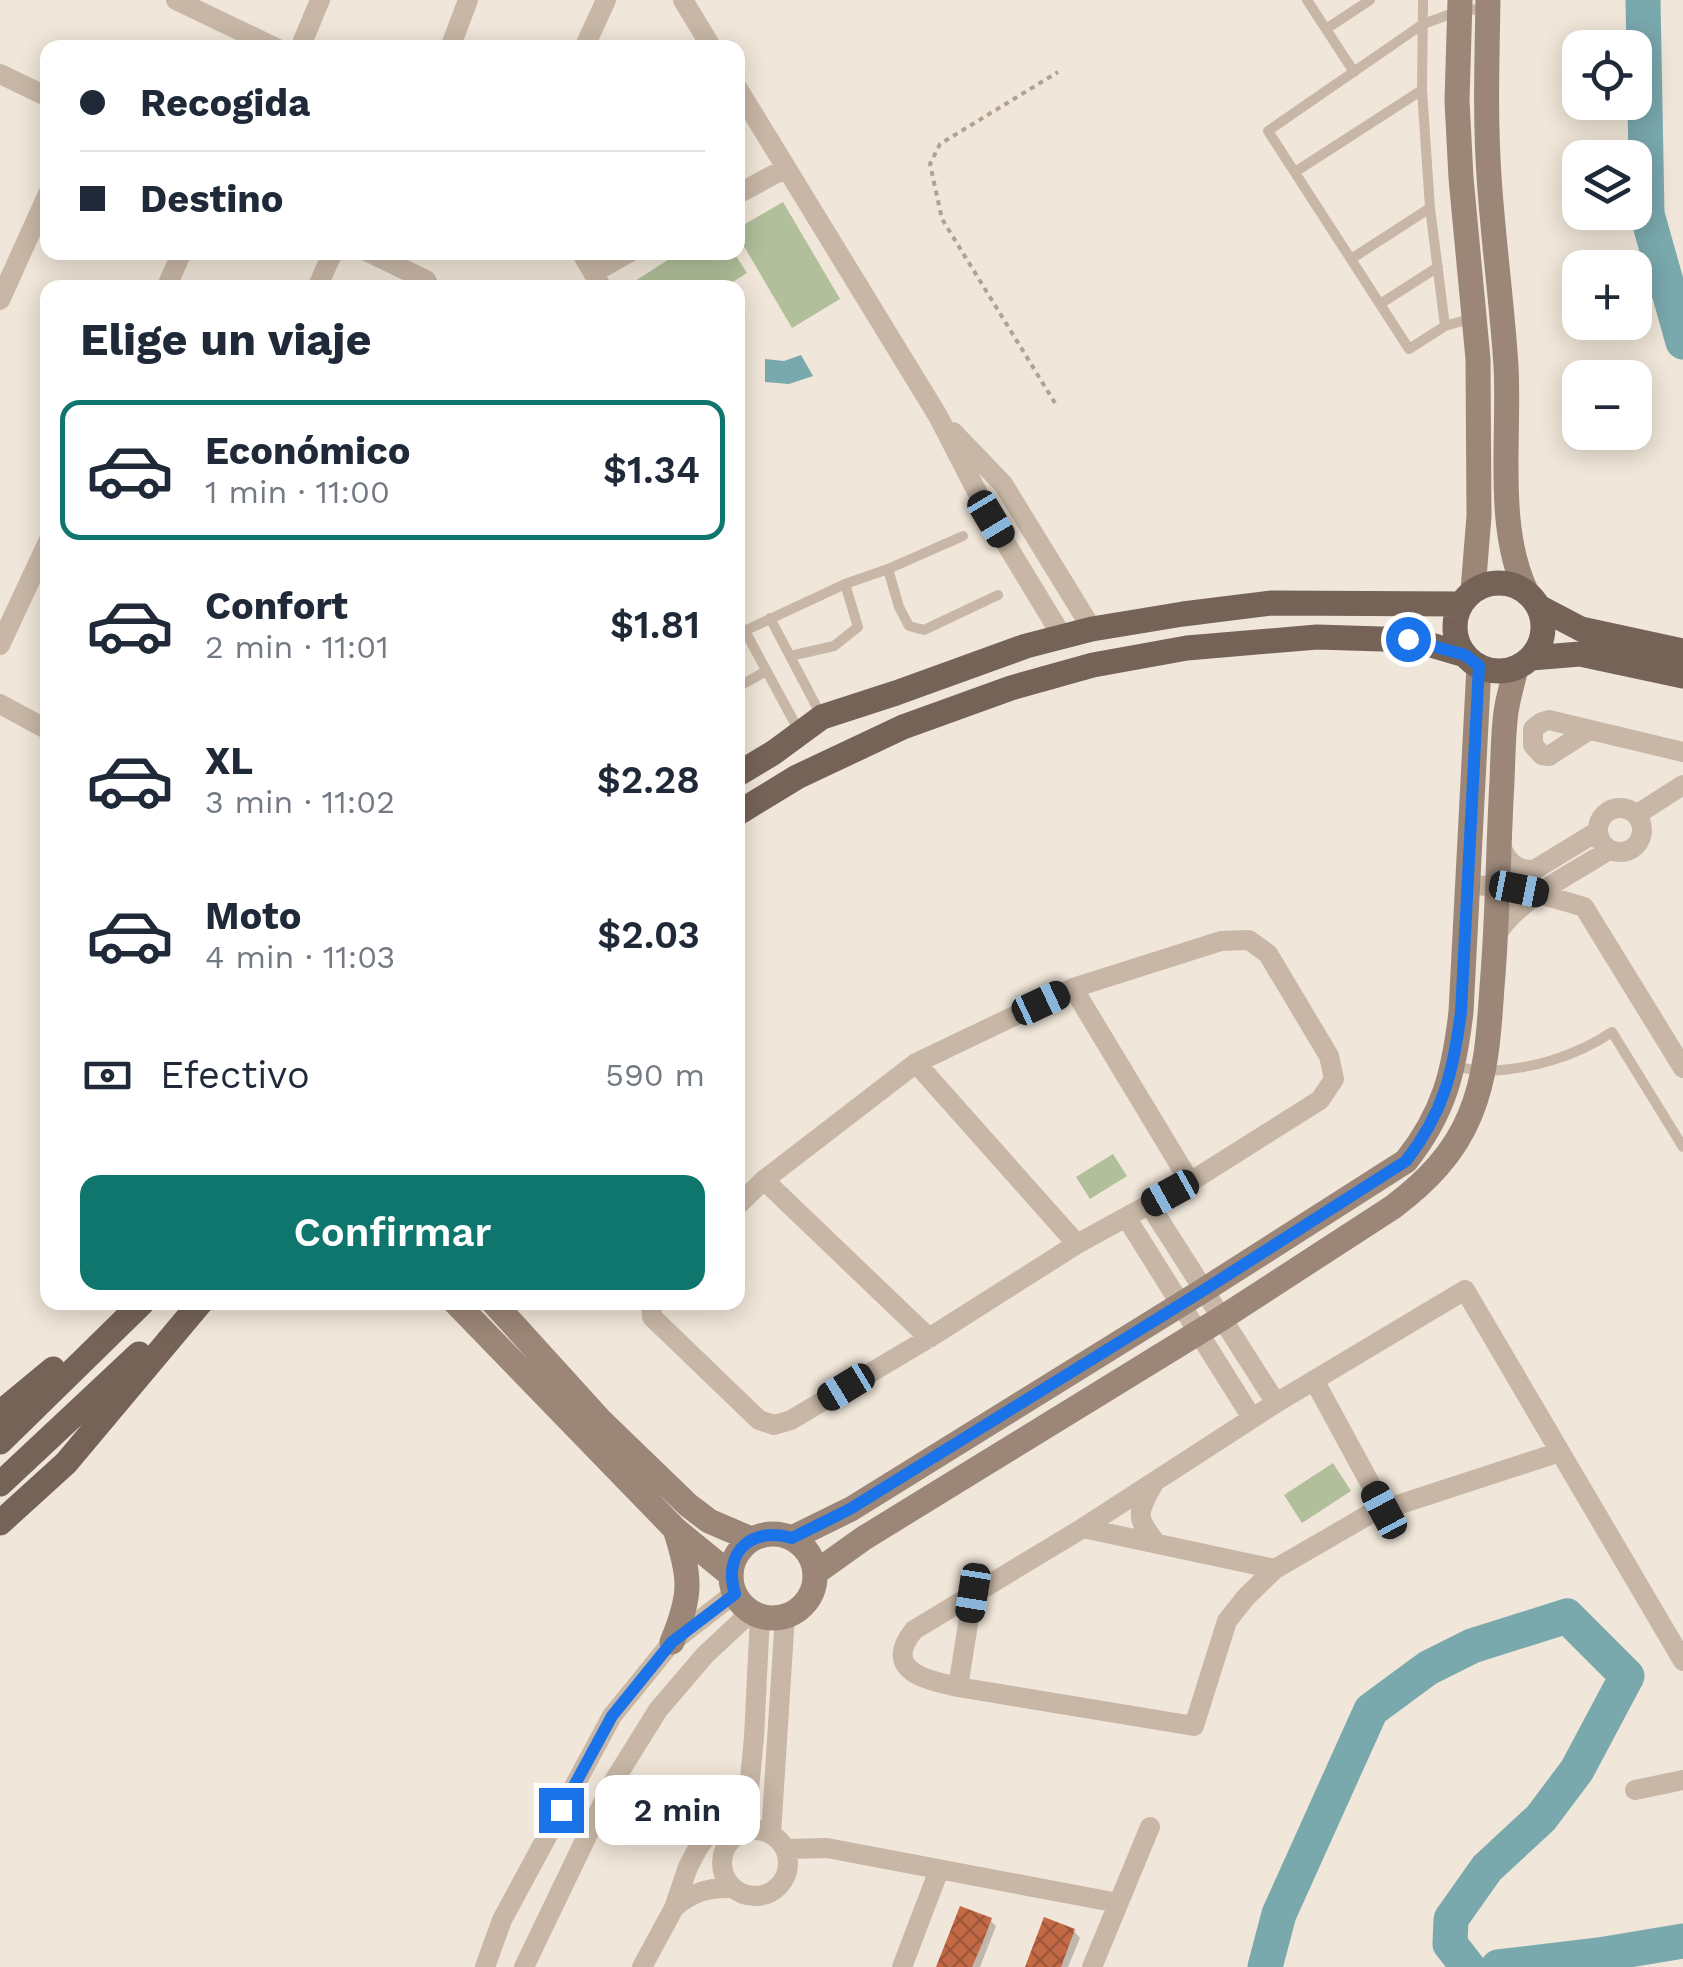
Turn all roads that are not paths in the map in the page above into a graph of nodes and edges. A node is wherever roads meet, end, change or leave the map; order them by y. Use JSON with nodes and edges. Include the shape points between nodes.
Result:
{"nodes":[{"id":1,"x":176,"y":0,"type":"edge"},
{"id":2,"x":320,"y":0,"type":"edge"},
{"id":3,"x":468,"y":0,"type":"edge"},
{"id":4,"x":606,"y":0,"type":"edge"},
{"id":5,"x":684,"y":0,"type":"edge"},
{"id":6,"x":1307,"y":0,"type":"edge"},
{"id":7,"x":1370,"y":0,"type":"edge"},
{"id":8,"x":1423,"y":0,"type":"edge"},
{"id":9,"x":1488,"y":4,"type":"edge"},
{"id":10,"x":1460,"y":5,"type":"edge"},
{"id":11,"x":1423,"y":24,"type":"junction"},
{"id":12,"x":1326,"y":29,"type":"junction"},
{"id":13,"x":259,"y":40,"type":"edge"},
{"id":14,"x":303,"y":40,"type":"edge"},
{"id":15,"x":453,"y":40,"type":"edge"},
{"id":16,"x":588,"y":40,"type":"edge"},
{"id":17,"x":706,"y":40,"type":"edge"},
{"id":18,"x":1354,"y":72,"type":"junction"},
{"id":19,"x":0,"y":74,"type":"edge"},
{"id":20,"x":1422,"y":90,"type":"junction"},
{"id":21,"x":40,"y":93,"type":"edge"},
{"id":22,"x":745,"y":101,"type":"edge"},
{"id":23,"x":786,"y":168,"type":"junction"},
{"id":24,"x":1295,"y":172,"type":"junction"},
{"id":25,"x":745,"y":190,"type":"edge"},
{"id":26,"x":1430,"y":208,"type":"junction"},
{"id":27,"x":40,"y":212,"type":"edge"},
{"id":28,"x":1351,"y":259,"type":"junction"},
{"id":29,"x":385,"y":260,"type":"edge"},
{"id":30,"x":621,"y":260,"type":"edge"},
{"id":31,"x":1438,"y":267,"type":"junction"},
{"id":32,"x":426,"y":280,"type":"edge"},
{"id":33,"x":597,"y":280,"type":"edge"},
{"id":34,"x":0,"y":300,"type":"edge"},
{"id":35,"x":1380,"y":304,"type":"junction"},
{"id":36,"x":1474,"y":318,"type":"junction"},
{"id":37,"x":1445,"y":326,"type":"junction"},
{"id":38,"x":938,"y":416,"type":"junction"},
{"id":39,"x":963,"y":536,"type":"dead end"},
{"id":40,"x":40,"y":558,"type":"edge"},
{"id":41,"x":888,"y":570,"type":"junction"},
{"id":42,"x":845,"y":584,"type":"junction"},
{"id":43,"x":998,"y":595,"type":"dead end"},
{"id":44,"x":1467,"y":597,"type":"junction"},
{"id":45,"x":1533,"y":600,"type":"junction"},
{"id":46,"x":770,"y":618,"type":"junction"},
{"id":47,"x":1092,"y":629,"type":"junction"},
{"id":48,"x":745,"y":630,"type":"edge"},
{"id":49,"x":1062,"y":636,"type":"junction"},
{"id":50,"x":745,"y":638,"type":"edge"},
{"id":51,"x":0,"y":646,"type":"edge"},
{"id":52,"x":1683,"y":651,"type":"edge"},
{"id":53,"x":790,"y":656,"type":"junction"},
{"id":54,"x":1472,"y":661,"type":"junction"},
{"id":55,"x":1524,"y":663,"type":"junction"},
{"id":56,"x":766,"y":671,"type":"junction"},
{"id":57,"x":1683,"y":676,"type":"edge"},
{"id":58,"x":745,"y":683,"type":"edge"},
{"id":59,"x":0,"y":704,"type":"edge"},
{"id":60,"x":822,"y":716,"type":"junction"},
{"id":61,"x":40,"y":726,"type":"edge"},
{"id":62,"x":1589,"y":730,"type":"dead end"},
{"id":63,"x":800,"y":733,"type":"junction"},
{"id":64,"x":1683,"y":752,"type":"edge"},
{"id":65,"x":745,"y":770,"type":"edge"},
{"id":66,"x":1683,"y":785,"type":"edge"},
{"id":67,"x":745,"y":809,"type":"edge"},
{"id":68,"x":1636,"y":815,"type":"junction"},
{"id":69,"x":1598,"y":832,"type":"junction"},
{"id":70,"x":1498,"y":841,"type":"junction"},
{"id":71,"x":1610,"y":850,"type":"junction"},
{"id":72,"x":1467,"y":885,"type":"junction"},
{"id":73,"x":1498,"y":885,"type":"junction"},
{"id":74,"x":1541,"y":894,"type":"junction"},
{"id":75,"x":1496,"y":936,"type":"junction"},
{"id":76,"x":1072,"y":988,"type":"junction"},
{"id":77,"x":916,"y":1063,"type":"junction"},
{"id":78,"x":1453,"y":1066,"type":"junction"},
{"id":79,"x":1683,"y":1068,"type":"edge"},
{"id":80,"x":1484,"y":1071,"type":"junction"},
{"id":81,"x":1683,"y":1147,"type":"edge"},
{"id":82,"x":764,"y":1180,"type":"junction"},
{"id":83,"x":1190,"y":1182,"type":"junction"},
{"id":84,"x":745,"y":1198,"type":"edge"},
{"id":85,"x":1149,"y":1204,"type":"junction"},
{"id":86,"x":1126,"y":1217,"type":"junction"},
{"id":87,"x":1077,"y":1244,"type":"junction"},
{"id":88,"x":1204,"y":1290,"type":"junction"},
{"id":89,"x":1180,"y":1304,"type":"junction"},
{"id":90,"x":125,"y":1310,"type":"edge"},
{"id":91,"x":136,"y":1310,"type":"edge"},
{"id":92,"x":189,"y":1310,"type":"edge"},
{"id":93,"x":191,"y":1310,"type":"edge"},
{"id":94,"x":462,"y":1310,"type":"edge"},
{"id":95,"x":500,"y":1310,"type":"edge"},
{"id":96,"x":652,"y":1310,"type":"edge"},
{"id":97,"x":1222,"y":1318,"type":"junction"},
{"id":98,"x":1198,"y":1333,"type":"junction"},
{"id":99,"x":929,"y":1338,"type":"junction"},
{"id":100,"x":1314,"y":1380,"type":"junction"},
{"id":101,"x":1276,"y":1403,"type":"junction"},
{"id":102,"x":0,"y":1413,"type":"edge"},
{"id":103,"x":1252,"y":1418,"type":"junction"},
{"id":104,"x":0,"y":1442,"type":"edge"},
{"id":105,"x":1560,"y":1452,"type":"junction"},
{"id":106,"x":1155,"y":1481,"type":"junction"},
{"id":107,"x":0,"y":1484,"type":"edge"},
{"id":108,"x":1384,"y":1510,"type":"junction"},
{"id":109,"x":0,"y":1523,"type":"edge"},
{"id":110,"x":1082,"y":1528,"type":"junction"},
{"id":111,"x":675,"y":1529,"type":"junction"},
{"id":112,"x":792,"y":1538,"type":"junction"},
{"id":113,"x":751,"y":1539,"type":"junction"},
{"id":114,"x":1157,"y":1544,"type":"junction"},
{"id":115,"x":1275,"y":1570,"type":"junction"},
{"id":116,"x":815,"y":1573,"type":"junction"},
{"id":117,"x":973,"y":1593,"type":"junction"},
{"id":118,"x":752,"y":1603,"type":"junction"},
{"id":119,"x":672,"y":1642,"type":"junction"},
{"id":120,"x":716,"y":1646,"type":"junction"},
{"id":121,"x":1683,"y":1661,"type":"edge"},
{"id":122,"x":757,"y":1676,"type":"junction"},
{"id":123,"x":958,"y":1688,"type":"junction"},
{"id":124,"x":755,"y":1711,"type":"junction"},
{"id":125,"x":779,"y":1713,"type":"junction"},
{"id":126,"x":1683,"y":1780,"type":"edge"},
{"id":127,"x":1635,"y":1790,"type":"dead end"},
{"id":128,"x":748,"y":1795,"type":"junction"},
{"id":129,"x":1150,"y":1826,"type":"dead end"},
{"id":130,"x":737,"y":1836,"type":"junction"},
{"id":131,"x":778,"y":1841,"type":"junction"},
{"id":132,"x":698,"y":1848,"type":"junction"},
{"id":133,"x":939,"y":1870,"type":"junction"},
{"id":134,"x":733,"y":1888,"type":"junction"},
{"id":135,"x":1118,"y":1903,"type":"junction"},
{"id":136,"x":674,"y":1908,"type":"junction"},
{"id":137,"x":486,"y":1967,"type":"edge"},
{"id":138,"x":524,"y":1967,"type":"edge"},
{"id":139,"x":642,"y":1967,"type":"edge"},
{"id":140,"x":902,"y":1967,"type":"edge"},
{"id":141,"x":1092,"y":1967,"type":"edge"}],
"edges":[{"from":1,"to":13,"type":"street"},
{"from":2,"to":14,"type":"street"},
{"from":3,"to":15,"type":"street"},
{"from":4,"to":16,"type":"street"},
{"from":5,"to":17,"type":"street"},
{"from":6,"to":12,"type":"lane"},
{"from":7,"to":12,"type":"lane"},
{"from":8,"to":11,"type":"lane"},
{"from":9,"to":10,"type":"lane"},
{"from":9,"to":45,"type":"street","via":[[1488,155],[1506,369],[1508,516],[1516,571]]},
{"from":10,"to":11,"type":"lane"},
{"from":10,"to":36,"type":"street","via":[[1460,178]]},
{"from":11,"to":18,"type":"lane"},
{"from":11,"to":20,"type":"lane"},
{"from":12,"to":18,"type":"lane"},
{"from":18,"to":24,"type":"lane","via":[[1268,130]]},
{"from":19,"to":21,"type":"street"},
{"from":20,"to":24,"type":"lane"},
{"from":20,"to":26,"type":"lane"},
{"from":22,"to":23,"type":"street"},
{"from":23,"to":25,"type":"street"},
{"from":23,"to":38,"type":"street"},
{"from":24,"to":28,"type":"lane"},
{"from":26,"to":28,"type":"lane"},
{"from":26,"to":31,"type":"lane"},
{"from":27,"to":34,"type":"street"},
{"from":28,"to":35,"type":"lane"},
{"from":29,"to":32,"type":"street"},
{"from":30,"to":33,"type":"street"},
{"from":31,"to":35,"type":"lane"},
{"from":31,"to":37,"type":"lane"},
{"from":35,"to":37,"type":"lane","via":[[1409,349]]},
{"from":36,"to":37,"type":"lane"},
{"from":36,"to":44,"type":"street","via":[[1479,516]]},
{"from":38,"to":47,"type":"street","via":[[1002,484]]},
{"from":38,"to":49,"type":"street"},
{"from":39,"to":41,"type":"lane"},
{"from":40,"to":51,"type":"street"},
{"from":41,"to":42,"type":"lane"},
{"from":41,"to":43,"type":"lane","via":[[909,626],[924,630]]},
{"from":42,"to":46,"type":"lane"},
{"from":42,"to":53,"type":"lane","via":[[858,627],[834,646]]},
{"from":44,"to":45,"type":"main road","via":[[1500,582]]},
{"from":44,"to":47,"type":"main road","via":[[1272,603]]},
{"from":44,"to":54,"type":"main road","via":[[1455,630]]},
{"from":45,"to":52,"type":"main road","via":[[1582,630]]},
{"from":45,"to":55,"type":"main road","via":[[1542,634]]},
{"from":46,"to":48,"type":"lane"},
{"from":46,"to":53,"type":"lane"},
{"from":47,"to":49,"type":"main road"},
{"from":49,"to":60,"type":"main road"},
{"from":50,"to":56,"type":"lane"},
{"from":53,"to":60,"type":"lane"},
{"from":54,"to":55,"type":"main road","via":[[1504,671]]},
{"from":54,"to":67,"type":"main road","via":[[1414,640],[1317,637],[1187,648],[1093,665],[902,727]]},
{"from":54,"to":72,"type":"street"},
{"from":55,"to":57,"type":"main road","via":[[1580,654]]},
{"from":55,"to":70,"type":"street","via":[[1506,713]]},
{"from":56,"to":58,"type":"lane"},
{"from":56,"to":63,"type":"lane"},
{"from":59,"to":61,"type":"street"},
{"from":60,"to":63,"type":"main road"},
{"from":62,"to":64,"type":"street"},
{"from":63,"to":65,"type":"main road"},
{"from":66,"to":68,"type":"street"},
{"from":68,"to":69,"type":"street","via":[[1611,810]]},
{"from":68,"to":71,"type":"street","via":[[1642,829],[1638,844]]},
{"from":69,"to":70,"type":"street","via":[[1524,871]]},
{"from":69,"to":71,"type":"street"},
{"from":70,"to":73,"type":"street"},
{"from":71,"to":74,"type":"street"},
{"from":72,"to":73,"type":"street"},
{"from":72,"to":78,"type":"street"},
{"from":73,"to":74,"type":"street"},
{"from":73,"to":75,"type":"street"},
{"from":74,"to":75,"type":"street"},
{"from":74,"to":79,"type":"street","via":[[1584,908]]},
{"from":75,"to":80,"type":"street"},
{"from":76,"to":77,"type":"street"},
{"from":76,"to":83,"type":"street"},
{"from":76,"to":83,"type":"street","via":[[1221,941],[1250,940],[1268,954],[1329,1056],[1334,1079],[1320,1100]]},
{"from":77,"to":82,"type":"street"},
{"from":77,"to":87,"type":"street"},
{"from":78,"to":80,"type":"lane"},
{"from":78,"to":88,"type":"street","via":[[1438,1110],[1406,1161]]},
{"from":80,"to":81,"type":"lane","via":[[1547,1063],[1612,1032]]},
{"from":80,"to":97,"type":"street","via":[[1455,1144],[1417,1188]]},
{"from":82,"to":84,"type":"street"},
{"from":82,"to":99,"type":"street"},
{"from":83,"to":85,"type":"street"},
{"from":85,"to":86,"type":"street"},
{"from":85,"to":88,"type":"street"},
{"from":86,"to":87,"type":"street"},
{"from":86,"to":89,"type":"street"},
{"from":87,"to":99,"type":"street"},
{"from":88,"to":89,"type":"street"},
{"from":88,"to":97,"type":"street"},
{"from":89,"to":98,"type":"street"},
{"from":89,"to":112,"type":"street","via":[[850,1509]]},
{"from":90,"to":102,"type":"main road"},
{"from":91,"to":104,"type":"main road"},
{"from":92,"to":107,"type":"main road"},
{"from":93,"to":109,"type":"main road","via":[[66,1464]]},
{"from":94,"to":111,"type":"street"},
{"from":95,"to":113,"type":"street","via":[[688,1505]]},
{"from":96,"to":99,"type":"street","via":[[760,1420],[774,1425]]},
{"from":97,"to":98,"type":"street"},
{"from":97,"to":101,"type":"street"},
{"from":98,"to":103,"type":"street"},
{"from":98,"to":116,"type":"street"},
{"from":100,"to":101,"type":"street"},
{"from":100,"to":105,"type":"street","via":[[1465,1290]]},
{"from":100,"to":108,"type":"street"},
{"from":101,"to":103,"type":"street"},
{"from":103,"to":106,"type":"street"},
{"from":105,"to":108,"type":"street"},
{"from":105,"to":121,"type":"street"},
{"from":106,"to":110,"type":"street"},
{"from":106,"to":114,"type":"street","via":[[1140,1517]]},
{"from":108,"to":115,"type":"street"},
{"from":110,"to":114,"type":"street"},
{"from":110,"to":117,"type":"street"},
{"from":111,"to":118,"type":"street"},
{"from":111,"to":119,"type":"street","via":[[688,1588]]},
{"from":112,"to":113,"type":"street"},
{"from":112,"to":116,"type":"street","via":[[804,1547]]},
{"from":113,"to":118,"type":"street","via":[[734,1561]]},
{"from":114,"to":115,"type":"street"},
{"from":115,"to":123,"type":"street","via":[[1227,1621],[1194,1726]]},
{"from":116,"to":118,"type":"street","via":[[798,1610]]},
{"from":117,"to":123,"type":"street"},
{"from":117,"to":123,"type":"street","via":[[904,1642],[908,1669]]},
{"from":118,"to":119,"type":"street"},
{"from":118,"to":120,"type":"street"},
{"from":118,"to":122,"type":"street"},
{"from":118,"to":125,"type":"street"},
{"from":119,"to":137,"type":"street","via":[[612,1716],[502,1920]]},
{"from":120,"to":122,"type":"street","via":[[743,1651]]},
{"from":120,"to":138,"type":"street","via":[[658,1710],[612,1784]]},
{"from":122,"to":124,"type":"street"},
{"from":124,"to":125,"type":"street"},
{"from":124,"to":128,"type":"street"},
{"from":125,"to":131,"type":"street"},
{"from":126,"to":127,"type":"street"},
{"from":128,"to":130,"type":"street"},
{"from":128,"to":132,"type":"street"},
{"from":129,"to":135,"type":"street"},
{"from":130,"to":131,"type":"street","via":[[753,1830]]},
{"from":130,"to":132,"type":"street"},
{"from":130,"to":134,"type":"street","via":[[722,1860]]},
{"from":131,"to":133,"type":"street"},
{"from":131,"to":134,"type":"street","via":[[788,1868],[780,1885],[752,1896]]},
{"from":132,"to":136,"type":"street"},
{"from":133,"to":135,"type":"street"},
{"from":133,"to":140,"type":"street"},
{"from":134,"to":136,"type":"street","via":[[701,1890]]},
{"from":135,"to":141,"type":"street"},
{"from":136,"to":139,"type":"street"}]}
